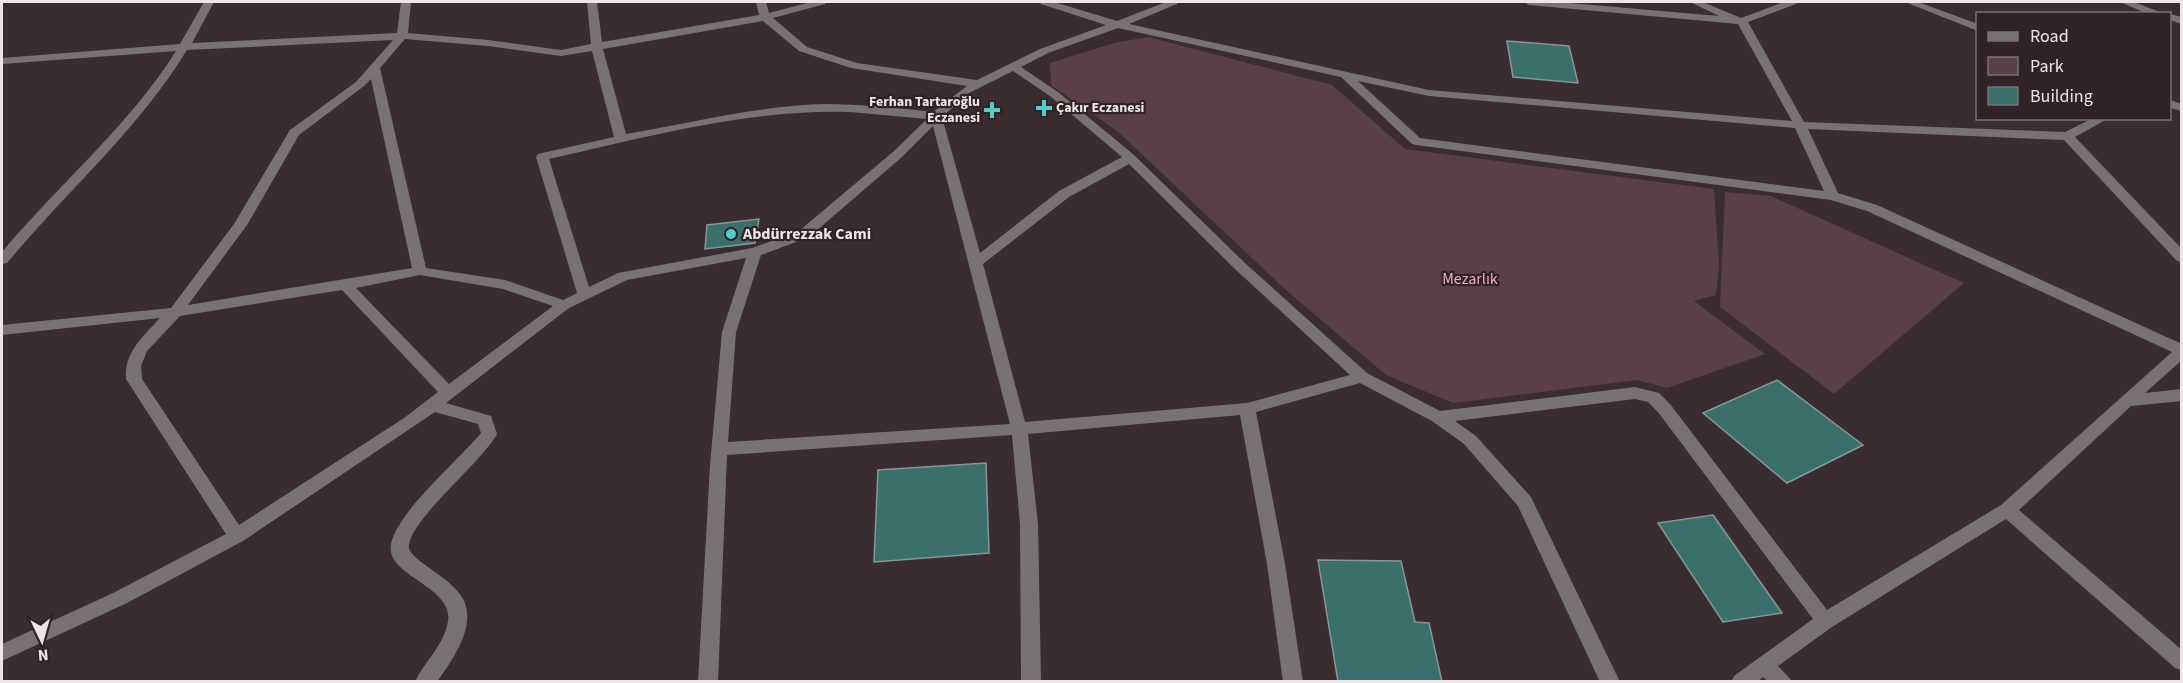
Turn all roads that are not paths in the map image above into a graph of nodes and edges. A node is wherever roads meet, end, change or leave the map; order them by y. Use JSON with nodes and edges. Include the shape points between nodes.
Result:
{"nodes":[{"id":1,"x":209,"y":2,"type":"edge"},
{"id":2,"x":406,"y":2,"type":"edge"},
{"id":3,"x":592,"y":2,"type":"edge"},
{"id":4,"x":762,"y":2,"type":"edge"},
{"id":5,"x":821,"y":2,"type":"edge"},
{"id":6,"x":1045,"y":2,"type":"edge"},
{"id":7,"x":1173,"y":2,"type":"edge"},
{"id":8,"x":1529,"y":2,"type":"edge"},
{"id":9,"x":1695,"y":2,"type":"edge"},
{"id":10,"x":1792,"y":2,"type":"edge"},
{"id":11,"x":1911,"y":2,"type":"edge"},
{"id":12,"x":2124,"y":2,"type":"edge"},
{"id":13,"x":2154,"y":12,"type":"edge"},
{"id":14,"x":765,"y":17,"type":"junction"},
{"id":15,"x":1742,"y":21,"type":"junction"},
{"id":16,"x":1117,"y":25,"type":"junction"},
{"id":17,"x":1976,"y":28,"type":"edge"},
{"id":18,"x":402,"y":36,"type":"junction"},
{"id":19,"x":186,"y":47,"type":"junction"},
{"id":20,"x":597,"y":48,"type":"junction"},
{"id":21,"x":2,"y":61,"type":"edge"},
{"id":22,"x":1014,"y":67,"type":"junction"},
{"id":23,"x":374,"y":68,"type":"junction"},
{"id":24,"x":1346,"y":76,"type":"junction"},
{"id":25,"x":980,"y":84,"type":"junction"},
{"id":26,"x":936,"y":116,"type":"junction"},
{"id":27,"x":2099,"y":120,"type":"edge"},
{"id":28,"x":1800,"y":125,"type":"junction"},
{"id":29,"x":2067,"y":136,"type":"junction"},
{"id":30,"x":621,"y":140,"type":"junction"},
{"id":31,"x":1130,"y":158,"type":"junction"},
{"id":32,"x":1833,"y":196,"type":"junction"},
{"id":33,"x":755,"y":252,"type":"junction"},
{"id":34,"x":2181,"y":258,"type":"edge"},
{"id":35,"x":2,"y":260,"type":"edge"},
{"id":36,"x":976,"y":263,"type":"junction"},
{"id":37,"x":420,"y":271,"type":"junction"},
{"id":38,"x":345,"y":285,"type":"junction"},
{"id":39,"x":584,"y":294,"type":"junction"},
{"id":40,"x":564,"y":305,"type":"junction"},
{"id":41,"x":175,"y":312,"type":"junction"},
{"id":42,"x":2,"y":330,"type":"edge"},
{"id":43,"x":2181,"y":350,"type":"edge"},
{"id":44,"x":1362,"y":377,"type":"junction"},
{"id":45,"x":448,"y":393,"type":"junction"},
{"id":46,"x":2181,"y":395,"type":"edge"},
{"id":47,"x":2127,"y":401,"type":"junction"},
{"id":48,"x":432,"y":405,"type":"junction"},
{"id":49,"x":1247,"y":409,"type":"junction"},
{"id":50,"x":1438,"y":417,"type":"junction"},
{"id":51,"x":1019,"y":429,"type":"junction"},
{"id":52,"x":720,"y":449,"type":"junction"},
{"id":53,"x":2007,"y":510,"type":"junction"},
{"id":54,"x":237,"y":536,"type":"junction"},
{"id":55,"x":1825,"y":621,"type":"junction"},
{"id":56,"x":2,"y":653,"type":"edge"},
{"id":57,"x":2181,"y":662,"type":"edge"},
{"id":58,"x":1765,"y":666,"type":"junction"},
{"id":59,"x":425,"y":681,"type":"edge"},
{"id":60,"x":708,"y":681,"type":"edge"},
{"id":61,"x":1031,"y":681,"type":"edge"},
{"id":62,"x":1293,"y":681,"type":"edge"},
{"id":63,"x":1610,"y":681,"type":"edge"},
{"id":64,"x":1741,"y":681,"type":"edge"},
{"id":65,"x":1783,"y":681,"type":"edge"}],
"edges":[{"from":1,"to":19,"type":"street"},
{"from":2,"to":18,"type":"street"},
{"from":3,"to":20,"type":"street"},
{"from":4,"to":14,"type":"street"},
{"from":5,"to":14,"type":"street"},
{"from":6,"to":16,"type":"street"},
{"from":7,"to":16,"type":"street"},
{"from":8,"to":15,"type":"street"},
{"from":9,"to":15,"type":"street"},
{"from":10,"to":15,"type":"street"},
{"from":11,"to":17,"type":"street"},
{"from":12,"to":13,"type":"street"},
{"from":14,"to":20,"type":"street"},
{"from":14,"to":25,"type":"street","via":[[803,49],[855,66]]},
{"from":15,"to":28,"type":"street"},
{"from":16,"to":22,"type":"street","via":[[1044,51]]},
{"from":16,"to":24,"type":"street"},
{"from":18,"to":19,"type":"street"},
{"from":18,"to":20,"type":"street","via":[[561,53]]},
{"from":18,"to":23,"type":"street"},
{"from":19,"to":21,"type":"street"},
{"from":19,"to":35,"type":"street","via":[[137,113],[37,217]]},
{"from":20,"to":30,"type":"street"},
{"from":22,"to":25,"type":"street"},
{"from":22,"to":31,"type":"street"},
{"from":23,"to":37,"type":"street"},
{"from":23,"to":41,"type":"street","via":[[360,84],[294,133],[240,225]]},
{"from":24,"to":28,"type":"street","via":[[1429,93]]},
{"from":24,"to":32,"type":"street","via":[[1416,141]]},
{"from":25,"to":26,"type":"street","via":[[965,91]]},
{"from":26,"to":30,"type":"street","via":[[818,108]]},
{"from":26,"to":33,"type":"street","via":[[804,234]]},
{"from":26,"to":36,"type":"street"},
{"from":27,"to":29,"type":"street"},
{"from":28,"to":29,"type":"street"},
{"from":28,"to":32,"type":"street"},
{"from":29,"to":34,"type":"street"},
{"from":30,"to":39,"type":"street","via":[[542,157]]},
{"from":31,"to":36,"type":"street","via":[[1064,194]]},
{"from":31,"to":44,"type":"street","via":[[1240,266]]},
{"from":32,"to":43,"type":"street","via":[[1883,213]]},
{"from":33,"to":39,"type":"street","via":[[623,276]]},
{"from":33,"to":52,"type":"street","via":[[729,332]]},
{"from":36,"to":51,"type":"street"},
{"from":37,"to":38,"type":"street"},
{"from":37,"to":40,"type":"street","via":[[505,285]]},
{"from":38,"to":41,"type":"street"},
{"from":38,"to":45,"type":"street"},
{"from":39,"to":40,"type":"street"},
{"from":40,"to":45,"type":"street"},
{"from":41,"to":42,"type":"street"},
{"from":41,"to":54,"type":"street","via":[[140,349],[133,366],[134,379]]},
{"from":43,"to":47,"type":"street"},
{"from":44,"to":49,"type":"street"},
{"from":44,"to":50,"type":"street"},
{"from":45,"to":48,"type":"street"},
{"from":46,"to":47,"type":"street"},
{"from":47,"to":53,"type":"street"},
{"from":48,"to":54,"type":"street"},
{"from":48,"to":59,"type":"street","via":[[486,420],[489,434],[405,529],[399,546],[404,559],[454,601],[458,615],[444,654]]},
{"from":49,"to":51,"type":"street"},
{"from":49,"to":62,"type":"street"},
{"from":50,"to":55,"type":"street","via":[[1635,393],[1653,398]]},
{"from":50,"to":63,"type":"street","via":[[1470,440],[1525,502]]},
{"from":51,"to":52,"type":"street"},
{"from":51,"to":61,"type":"street","via":[[1029,524]]},
{"from":52,"to":60,"type":"street"},
{"from":53,"to":55,"type":"street"},
{"from":53,"to":57,"type":"street"},
{"from":54,"to":56,"type":"street","via":[[120,598]]},
{"from":55,"to":58,"type":"street"},
{"from":58,"to":64,"type":"street"},
{"from":58,"to":65,"type":"street"}]}
